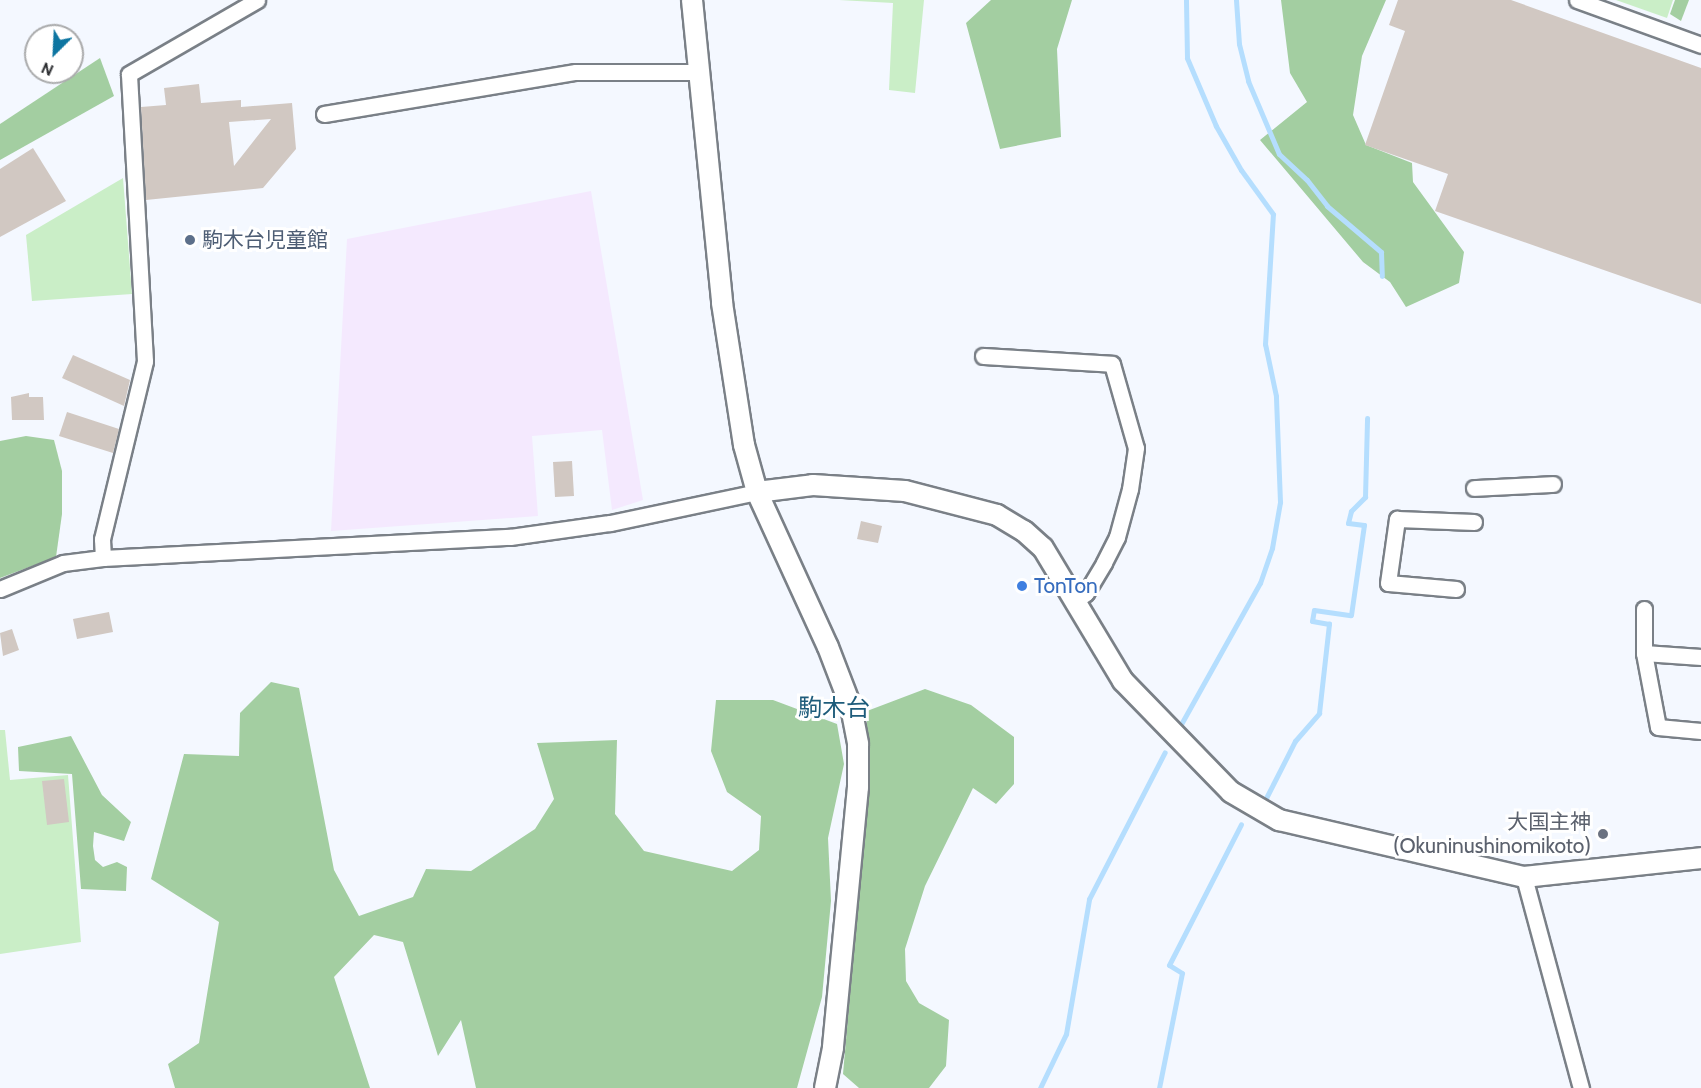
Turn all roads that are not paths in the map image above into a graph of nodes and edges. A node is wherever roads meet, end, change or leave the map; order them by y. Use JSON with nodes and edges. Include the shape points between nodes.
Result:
{"nodes":[{"id":1,"x":257,"y":0,"type":"edge"},
{"id":2,"x":692,"y":0,"type":"edge"},
{"id":3,"x":1577,"y":0,"type":"edge"},
{"id":4,"x":1701,"y":45,"type":"edge"},
{"id":5,"x":701,"y":72,"type":"junction"},
{"id":6,"x":324,"y":114,"type":"dead end"},
{"id":7,"x":982,"y":356,"type":"dead end"},
{"id":8,"x":1553,"y":484,"type":"dead end"},
{"id":9,"x":1474,"y":488,"type":"dead end"},
{"id":10,"x":757,"y":492,"type":"junction"},
{"id":11,"x":1474,"y":522,"type":"dead end"},
{"id":12,"x":103,"y":558,"type":"junction"},
{"id":13,"x":0,"y":589,"type":"edge"},
{"id":14,"x":1456,"y":589,"type":"dead end"},
{"id":15,"x":1073,"y":602,"type":"junction"},
{"id":16,"x":1644,"y":609,"type":"dead end"},
{"id":17,"x":1644,"y":653,"type":"junction"},
{"id":18,"x":1701,"y":657,"type":"edge"},
{"id":19,"x":1701,"y":731,"type":"edge"},
{"id":20,"x":1701,"y":858,"type":"edge"},
{"id":21,"x":1524,"y":877,"type":"junction"},
{"id":22,"x":825,"y":1088,"type":"edge"},
{"id":23,"x":1581,"y":1088,"type":"edge"}],
"edges":[{"from":1,"to":12,"type":"street","via":[[129,74],[145,362],[102,539]]},
{"from":2,"to":5,"type":"street"},
{"from":3,"to":4,"type":"street"},
{"from":5,"to":6,"type":"street","via":[[576,72]]},
{"from":5,"to":10,"type":"street","via":[[722,303],[744,445]]},
{"from":7,"to":15,"type":"street","via":[[1112,364],[1136,448],[1130,489],[1108,555],[1086,593]]},
{"from":8,"to":9,"type":"street"},
{"from":10,"to":12,"type":"street","via":[[610,522],[510,537]]},
{"from":10,"to":15,"type":"street","via":[[813,485],[875,488],[905,491],[997,515],[1043,548]]},
{"from":10,"to":22,"type":"street","via":[[828,647],[851,707],[858,744],[858,787],[834,1036]]},
{"from":11,"to":14,"type":"street","via":[[1397,519],[1388,583]]},
{"from":12,"to":13,"type":"street","via":[[63,563]]},
{"from":15,"to":21,"type":"street","via":[[1123,681],[1231,792],[1261,812],[1301,826]]},
{"from":16,"to":17,"type":"street"},
{"from":17,"to":18,"type":"street"},
{"from":17,"to":19,"type":"street","via":[[1658,727]]},
{"from":20,"to":21,"type":"street"},
{"from":21,"to":23,"type":"street"}]}
